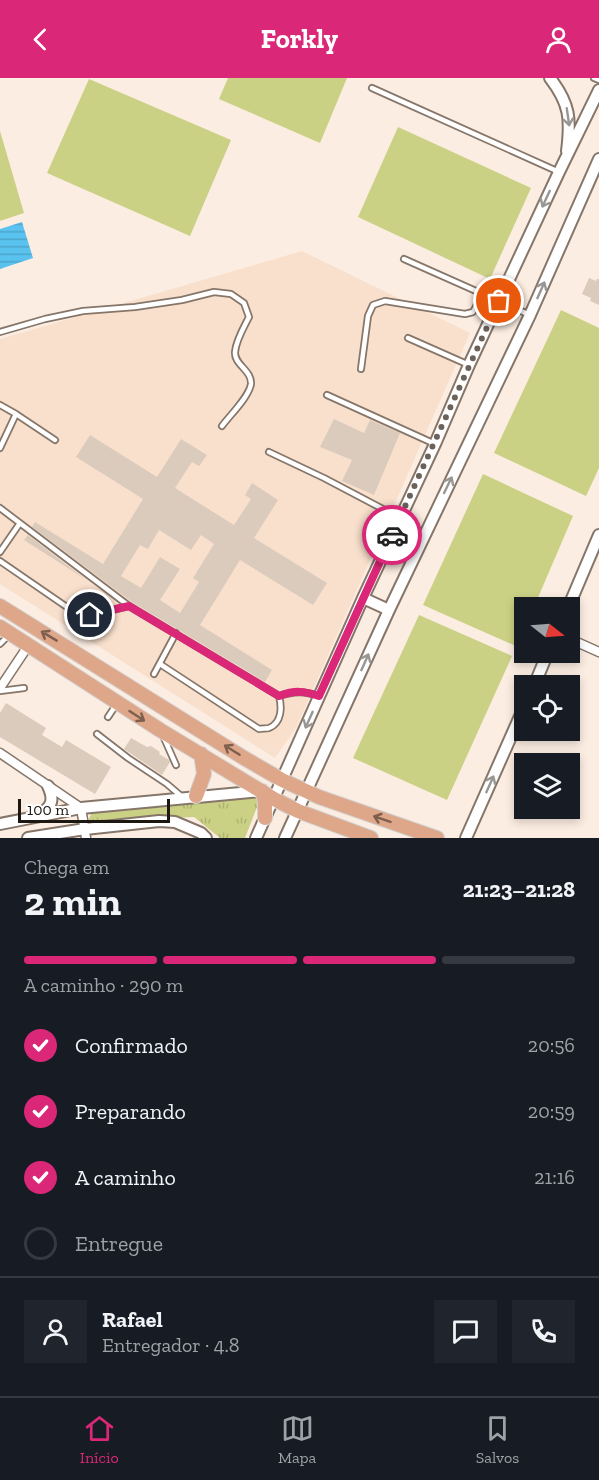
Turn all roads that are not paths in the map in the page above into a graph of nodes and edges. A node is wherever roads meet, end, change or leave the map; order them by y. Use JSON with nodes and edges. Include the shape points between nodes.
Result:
{"nodes":[{"id":1,"x":550,"y":78,"type":"edge"},
{"id":2,"x":594,"y":78,"type":"edge"},
{"id":3,"x":599,"y":80,"type":"edge"},
{"id":4,"x":372,"y":88,"type":"dead end"},
{"id":5,"x":599,"y":90,"type":"edge"},
{"id":6,"x":565,"y":160,"type":"junction"},
{"id":7,"x":598,"y":163,"type":"edge"},
{"id":8,"x":559,"y":172,"type":"junction"},
{"id":9,"x":404,"y":259,"type":"dead end"},
{"id":10,"x":483,"y":293,"type":"junction"},
{"id":11,"x":504,"y":303,"type":"junction"},
{"id":12,"x":526,"y":313,"type":"junction"},
{"id":13,"x":0,"y":332,"type":"edge"},
{"id":14,"x":408,"y":339,"type":"dead end"},
{"id":15,"x":469,"y":365,"type":"junction"},
{"id":16,"x":362,"y":369,"type":"dead end"},
{"id":17,"x":327,"y":395,"type":"dead end"},
{"id":18,"x":0,"y":405,"type":"edge"},
{"id":19,"x":15,"y":414,"type":"junction"},
{"id":20,"x":222,"y":426,"type":"dead end"},
{"id":21,"x":55,"y":440,"type":"dead end"},
{"id":22,"x":435,"y":444,"type":"junction"},
{"id":23,"x":0,"y":448,"type":"edge"},
{"id":24,"x":268,"y":452,"type":"dead end"},
{"id":25,"x":0,"y":508,"type":"edge"},
{"id":26,"x":400,"y":518,"type":"junction"},
{"id":27,"x":20,"y":523,"type":"junction"},
{"id":28,"x":599,"y":534,"type":"edge"},
{"id":29,"x":0,"y":552,"type":"edge"},
{"id":30,"x":0,"y":561,"type":"edge"},
{"id":31,"x":573,"y":597,"type":"edge"},
{"id":32,"x":366,"y":599,"type":"junction"},
{"id":33,"x":0,"y":606,"type":"edge"},
{"id":34,"x":129,"y":606,"type":"junction"},
{"id":35,"x":388,"y":609,"type":"junction"},
{"id":36,"x":176,"y":633,"type":"junction"},
{"id":37,"x":3,"y":635,"type":"edge"},
{"id":38,"x":580,"y":643,"type":"edge"},
{"id":39,"x":28,"y":645,"type":"junction"},
{"id":40,"x":599,"y":652,"type":"edge"},
{"id":41,"x":160,"y":664,"type":"junction"},
{"id":42,"x":154,"y":674,"type":"dead end"},
{"id":43,"x":24,"y":688,"type":"dead end"},
{"id":44,"x":0,"y":690,"type":"edge"},
{"id":45,"x":279,"y":696,"type":"junction"},
{"id":46,"x":319,"y":696,"type":"junction"},
{"id":47,"x":118,"y":703,"type":"junction"},
{"id":48,"x":108,"y":717,"type":"dead end"},
{"id":49,"x":160,"y":730,"type":"junction"},
{"id":50,"x":514,"y":730,"type":"edge"},
{"id":51,"x":97,"y":734,"type":"dead end"},
{"id":52,"x":0,"y":753,"type":"edge"},
{"id":53,"x":201,"y":754,"type":"junction"},
{"id":54,"x":176,"y":765,"type":"dead end"},
{"id":55,"x":48,"y":786,"type":"junction"},
{"id":56,"x":274,"y":790,"type":"junction"},
{"id":57,"x":310,"y":794,"type":"junction"},
{"id":58,"x":190,"y":797,"type":"junction"},
{"id":59,"x":81,"y":808,"type":"junction"},
{"id":60,"x":298,"y":811,"type":"junction"},
{"id":61,"x":34,"y":817,"type":"junction"},
{"id":62,"x":265,"y":818,"type":"joint"},
{"id":63,"x":0,"y":824,"type":"edge"},
{"id":64,"x":85,"y":833,"type":"edge"},
{"id":65,"x":28,"y":838,"type":"edge"},
{"id":66,"x":206,"y":838,"type":"edge"},
{"id":67,"x":256,"y":838,"type":"edge"},
{"id":68,"x":285,"y":838,"type":"edge"},
{"id":69,"x":371,"y":838,"type":"edge"},
{"id":70,"x":437,"y":838,"type":"edge"},
{"id":71,"x":466,"y":838,"type":"edge"}],
"edges":[{"from":1,"to":6,"type":"street","one_way":true,"via":[[564,99],[570,122]]},
{"from":2,"to":3,"type":"lane"},
{"from":4,"to":8,"type":"lane"},
{"from":5,"to":6,"type":"street"},
{"from":6,"to":8,"type":"street"},
{"from":12,"to":7,"type":"street","one_way":true},
{"from":8,"to":11,"type":"street","one_way":true},
{"from":9,"to":10,"type":"lane"},
{"from":10,"to":11,"type":"lane"},
{"from":10,"to":16,"type":"lane","via":[[472,312],[465,314],[384,301],[373,305],[368,316]]},
{"from":11,"to":12,"type":"lane"},
{"from":11,"to":15,"type":"street"},
{"from":35,"to":12,"type":"street","one_way":true},
{"from":13,"to":20,"type":"lane","via":[[83,311],[182,300],[214,292],[231,294],[244,303],[249,317],[234,354],[251,382]]},
{"from":14,"to":15,"type":"lane"},
{"from":15,"to":22,"type":"street"},
{"from":17,"to":22,"type":"lane"},
{"from":18,"to":19,"type":"lane"},
{"from":19,"to":21,"type":"lane"},
{"from":19,"to":23,"type":"lane"},
{"from":22,"to":26,"type":"street"},
{"from":24,"to":26,"type":"lane"},
{"from":25,"to":27,"type":"lane"},
{"from":26,"to":32,"type":"street"},
{"from":27,"to":29,"type":"lane"},
{"from":27,"to":34,"type":"lane"},
{"from":28,"to":31,"type":"street"},
{"from":30,"to":34,"type":"lane","via":[[77,614]]},
{"from":32,"to":35,"type":"street"},
{"from":32,"to":46,"type":"street"},
{"from":56,"to":33,"type":"main road","one_way":true,"via":[[244,758]]},
{"from":34,"to":36,"type":"lane"},
{"from":57,"to":35,"type":"street","one_way":true},
{"from":36,"to":41,"type":"lane"},
{"from":36,"to":45,"type":"lane"},
{"from":37,"to":39,"type":"main road"},
{"from":38,"to":40,"type":"street"},
{"from":39,"to":44,"type":"street"},
{"from":39,"to":47,"type":"main road"},
{"from":41,"to":42,"type":"lane"},
{"from":41,"to":45,"type":"lane","via":[[259,729],[270,728],[278,720],[282,708]]},
{"from":43,"to":44,"type":"lane"},
{"from":45,"to":46,"type":"lane","via":[[293,691]]},
{"from":46,"to":56,"type":"street","one_way":true},
{"from":47,"to":48,"type":"lane"},
{"from":47,"to":49,"type":"main road","one_way":true},
{"from":49,"to":53,"type":"main road"},
{"from":49,"to":54,"type":"lane"},
{"from":71,"to":50,"type":"street","one_way":true},
{"from":51,"to":58,"type":"lane"},
{"from":52,"to":55,"type":"street"},
{"from":53,"to":56,"type":"main road"},
{"from":53,"to":58,"type":"main road","via":[[204,774]]},
{"from":55,"to":59,"type":"street"},
{"from":55,"to":61,"type":"street","via":[[50,804]]},
{"from":56,"to":57,"type":"main road"},
{"from":56,"to":58,"type":"street"},
{"from":56,"to":60,"type":"main road"},
{"from":56,"to":62,"type":"main road"},
{"from":57,"to":60,"type":"street"},
{"from":70,"to":57,"type":"main road","one_way":true},
{"from":58,"to":59,"type":"street"},
{"from":59,"to":61,"type":"street"},
{"from":59,"to":64,"type":"street"},
{"from":60,"to":68,"type":"street"},
{"from":60,"to":69,"type":"main road"},
{"from":61,"to":63,"type":"street"},
{"from":62,"to":67,"type":"street"},
{"from":64,"to":65,"type":"street"},
{"from":64,"to":66,"type":"street","via":[[167,821]]}]}
